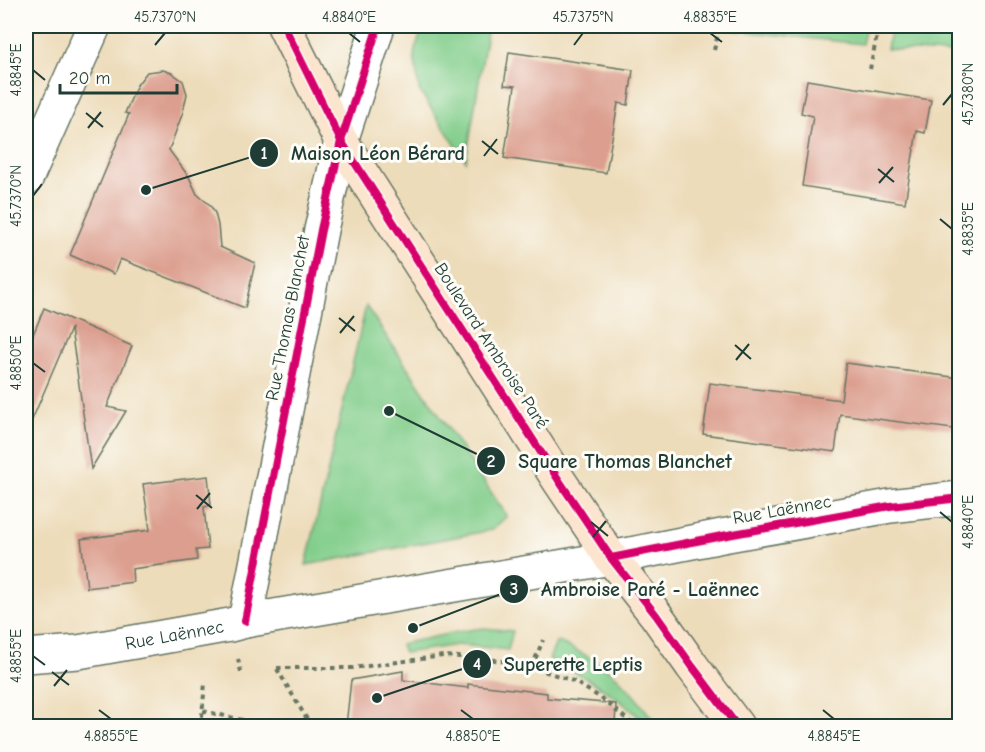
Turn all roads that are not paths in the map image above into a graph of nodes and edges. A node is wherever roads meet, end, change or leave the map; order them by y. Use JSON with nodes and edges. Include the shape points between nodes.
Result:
{"nodes":[{"id":1,"x":94,"y":26,"type":"edge"},
{"id":2,"x":284,"y":26,"type":"edge"},
{"id":3,"x":378,"y":26,"type":"edge"},
{"id":4,"x":341,"y":141,"type":"junction"},
{"id":5,"x":26,"y":178,"type":"edge"},
{"id":6,"x":960,"y":498,"type":"edge"},
{"id":7,"x":611,"y":558,"type":"junction"},
{"id":8,"x":245,"y":621,"type":"junction"},
{"id":9,"x":26,"y":656,"type":"edge"},
{"id":10,"x":737,"y":726,"type":"edge"}],
"edges":[{"from":1,"to":5,"type":"street"},
{"from":2,"to":4,"type":"street","name":"Boulevard Ambroise Paré"},
{"from":3,"to":4,"type":"street","name":"Rue Thomas Blanchet"},
{"from":4,"to":7,"type":"street","name":"Boulevard Ambroise Paré"},
{"from":4,"to":8,"type":"street","name":"Rue Thomas Blanchet"},
{"from":6,"to":7,"type":"street","name":"Rue Laënnec","via":[[890,506]]},
{"from":7,"to":8,"type":"street","name":"Rue Laënnec"},
{"from":7,"to":10,"type":"street","name":"Boulevard Ambroise Paré"},
{"from":8,"to":9,"type":"street","name":"Rue Laënnec","via":[[78,652]]}]}
